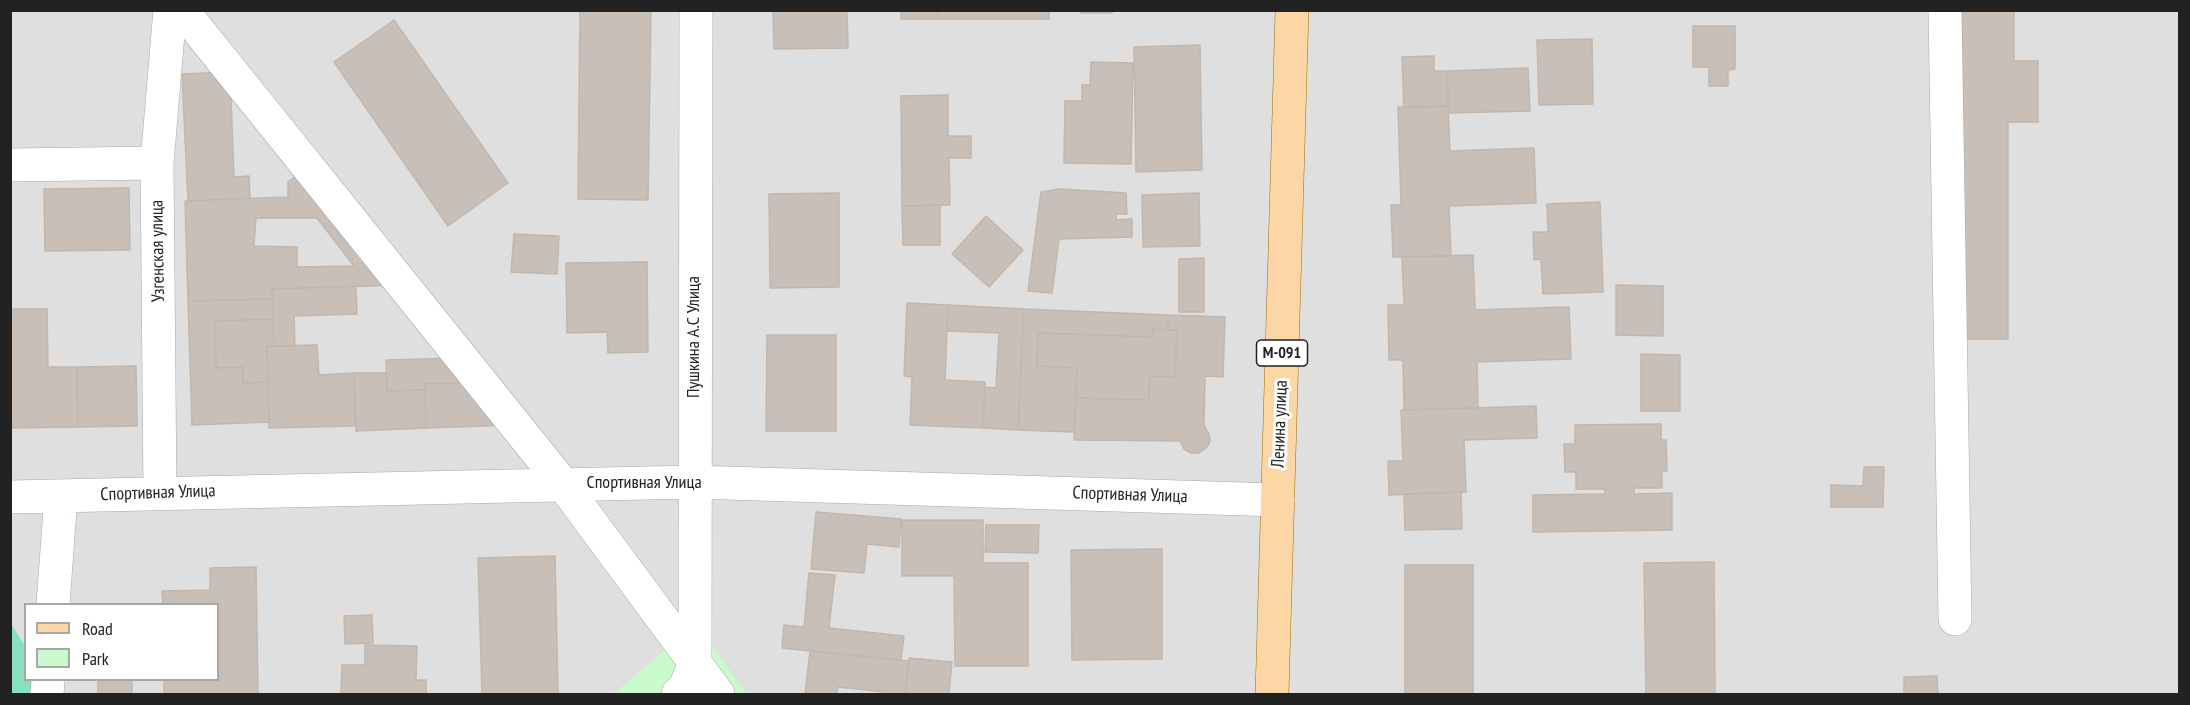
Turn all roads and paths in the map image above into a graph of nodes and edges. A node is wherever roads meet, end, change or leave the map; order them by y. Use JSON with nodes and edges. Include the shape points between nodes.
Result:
{"nodes":[{"id":1,"x":170,"y":10,"type":"edge"},
{"id":2,"x":182,"y":10,"type":"edge"},
{"id":3,"x":696,"y":10,"type":"edge"},
{"id":4,"x":1292,"y":10,"type":"edge"},
{"id":5,"x":1945,"y":10,"type":"edge"},
{"id":6,"x":157,"y":163,"type":"junction"},
{"id":7,"x":10,"y":165,"type":"edge"},
{"id":8,"x":693,"y":482,"type":"junction"},
{"id":9,"x":562,"y":483,"type":"junction"},
{"id":10,"x":160,"y":493,"type":"junction"},
{"id":11,"x":61,"y":495,"type":"junction"},
{"id":12,"x":10,"y":497,"type":"edge"},
{"id":13,"x":1278,"y":500,"type":"junction"},
{"id":14,"x":53,"y":603,"type":"edge"},
{"id":15,"x":1955,"y":619,"type":"dead end"},
{"id":16,"x":695,"y":663,"type":"junction"},
{"id":17,"x":678,"y":694,"type":"edge"},
{"id":18,"x":718,"y":694,"type":"edge"},
{"id":19,"x":1272,"y":694,"type":"edge"}],
"edges":[{"from":1,"to":6,"type":"street","name":"Узгенская улица"},
{"from":2,"to":9,"type":"street"},
{"from":3,"to":8,"type":"street","name":"Пушкина А.С Улица"},
{"from":4,"to":13,"type":"main road","name":"Ленина улица","number":"М-091"},
{"from":5,"to":15,"type":"street"},
{"from":6,"to":7,"type":"street"},
{"from":6,"to":10,"type":"street","name":"Узгенская улица"},
{"from":8,"to":9,"type":"street","name":"Спортивная Улица"},
{"from":8,"to":13,"type":"street","name":"Спортивная Улица"},
{"from":8,"to":16,"type":"street","name":"Пушкина А.С Улица"},
{"from":9,"to":10,"type":"street","name":"Спортивная Улица"},
{"from":9,"to":16,"type":"street"},
{"from":10,"to":11,"type":"street","name":"Спортивная Улица"},
{"from":11,"to":12,"type":"street","name":"Спортивная Улица"},
{"from":11,"to":14,"type":"street"},
{"from":13,"to":19,"type":"main road","name":"Ленина улица","number":"М-091"},
{"from":16,"to":17,"type":"street"},
{"from":16,"to":18,"type":"street"}]}
